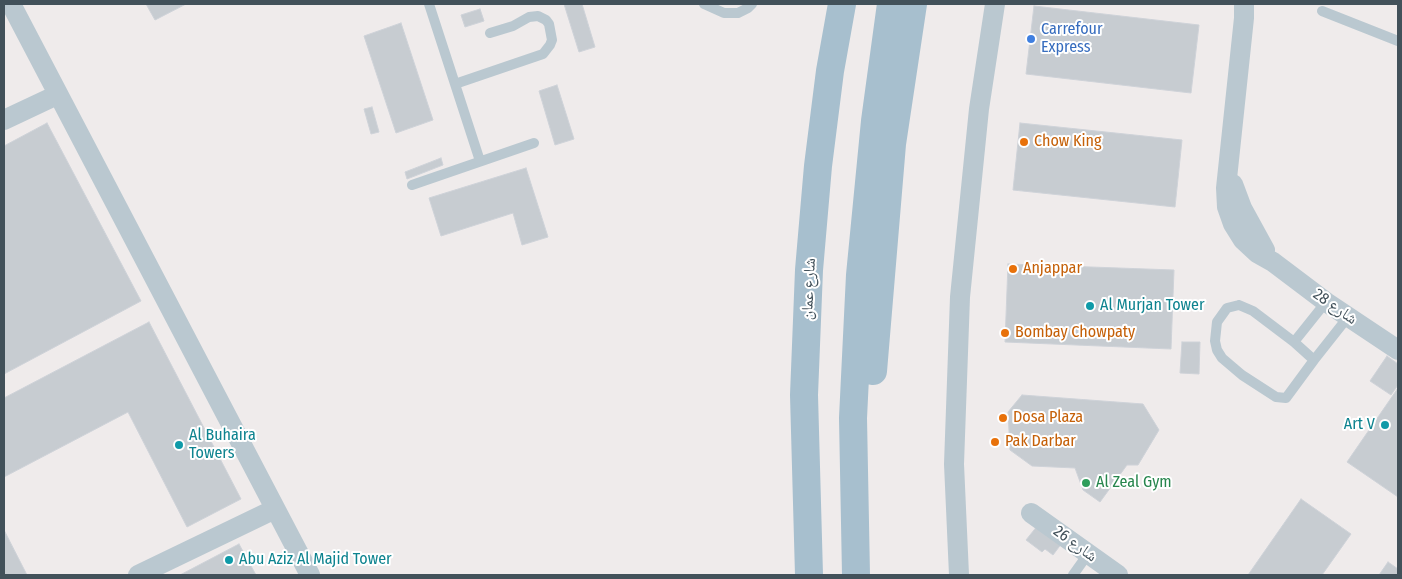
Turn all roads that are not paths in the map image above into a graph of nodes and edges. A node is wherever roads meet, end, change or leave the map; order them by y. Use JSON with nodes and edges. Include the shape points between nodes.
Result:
{"nodes":[{"id":1,"x":11,"y":4,"type":"edge"},
{"id":2,"x":429,"y":4,"type":"edge"},
{"id":3,"x":704,"y":4,"type":"edge"},
{"id":4,"x":752,"y":4,"type":"edge"},
{"id":5,"x":842,"y":4,"type":"edge"},
{"id":6,"x":891,"y":4,"type":"edge"},
{"id":7,"x":912,"y":4,"type":"edge"},
{"id":8,"x":994,"y":4,"type":"edge"},
{"id":9,"x":1247,"y":8,"type":"edge"},
{"id":10,"x":1322,"y":11,"type":"dead end"},
{"id":11,"x":490,"y":33,"type":"dead end"},
{"id":12,"x":1398,"y":41,"type":"edge"},
{"id":13,"x":455,"y":84,"type":"junction"},
{"id":14,"x":58,"y":95,"type":"junction"},
{"id":15,"x":4,"y":120,"type":"edge"},
{"id":16,"x":534,"y":143,"type":"dead end"},
{"id":17,"x":480,"y":161,"type":"junction"},
{"id":18,"x":412,"y":185,"type":"dead end"},
{"id":19,"x":1326,"y":302,"type":"junction"},
{"id":20,"x":1348,"y":317,"type":"junction"},
{"id":21,"x":1294,"y":342,"type":"junction"},
{"id":22,"x":1398,"y":350,"type":"edge"},
{"id":23,"x":1314,"y":360,"type":"junction"},
{"id":24,"x":854,"y":486,"type":"junction"},
{"id":25,"x":275,"y":509,"type":"junction"},
{"id":26,"x":1031,"y":512,"type":"dead end"},
{"id":27,"x":1088,"y":554,"type":"junction"},
{"id":28,"x":138,"y":575,"type":"edge"},
{"id":29,"x":310,"y":575,"type":"edge"},
{"id":30,"x":808,"y":575,"type":"edge"},
{"id":31,"x":856,"y":575,"type":"edge"},
{"id":32,"x":959,"y":575,"type":"edge"},
{"id":33,"x":1073,"y":575,"type":"edge"},
{"id":34,"x":1118,"y":575,"type":"edge"}],
"edges":[{"from":1,"to":14,"type":"street"},
{"from":2,"to":13,"type":"lane"},
{"from":3,"to":4,"type":"lane","via":[[724,13],[738,13]]},
{"from":5,"to":30,"type":"main road","name":"شارع عمان","via":[[819,157],[809,270],[804,395]]},
{"from":6,"to":24,"type":"main road","via":[[873,139],[860,275]]},
{"from":7,"to":24,"type":"main road","via":[[892,144],[871,399]]},
{"from":8,"to":32,"type":"street","via":[[979,109],[960,298],[954,464]]},
{"from":9,"to":19,"type":"street","name":"شارع 28","via":[[1226,188],[1227,207],[1243,240]]},
{"from":10,"to":12,"type":"lane"},
{"from":11,"to":13,"type":"lane","via":[[538,16],[549,24],[552,40],[543,54]]},
{"from":13,"to":17,"type":"lane"},
{"from":14,"to":15,"type":"street"},
{"from":14,"to":25,"type":"street"},
{"from":16,"to":17,"type":"lane"},
{"from":17,"to":18,"type":"lane"},
{"from":19,"to":20,"type":"street","name":"شارع 28"},
{"from":19,"to":21,"type":"lane"},
{"from":20,"to":22,"type":"street","name":"شارع 28"},
{"from":20,"to":23,"type":"lane"},
{"from":21,"to":23,"type":"lane"},
{"from":21,"to":23,"type":"lane","via":[[1253,311],[1239,305],[1221,314],[1214,332],[1214,341],[1222,358],[1279,398],[1288,396]]},
{"from":24,"to":31,"type":"main road"},
{"from":25,"to":28,"type":"street"},
{"from":25,"to":29,"type":"street"},
{"from":26,"to":27,"type":"street","name":"شارع 26"},
{"from":27,"to":33,"type":"lane"},
{"from":27,"to":34,"type":"street","name":"شارع 26"}]}
